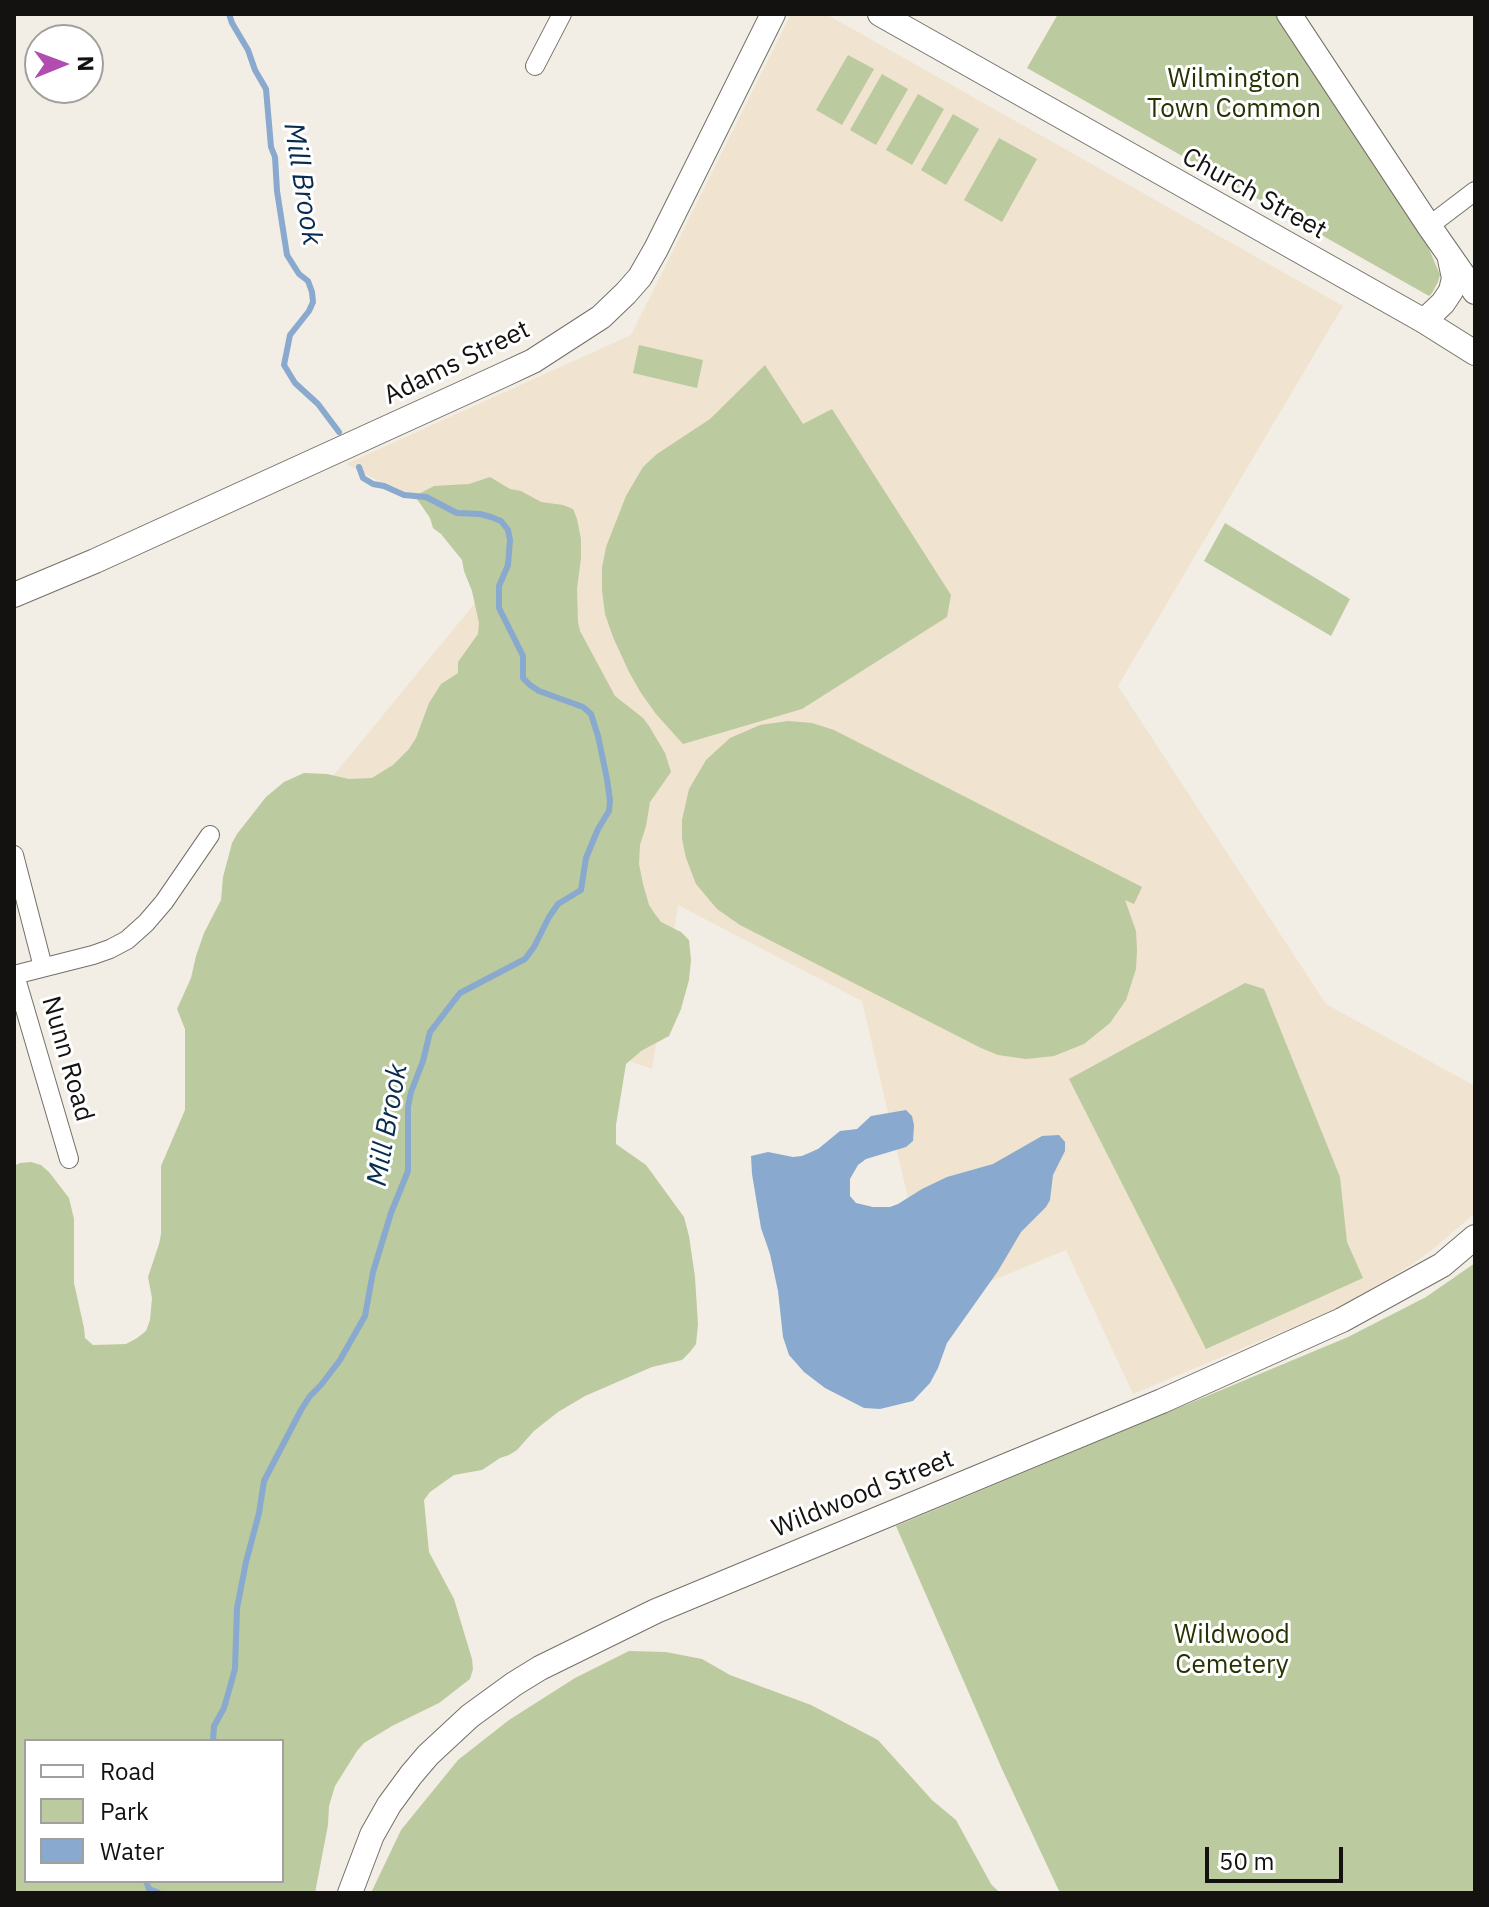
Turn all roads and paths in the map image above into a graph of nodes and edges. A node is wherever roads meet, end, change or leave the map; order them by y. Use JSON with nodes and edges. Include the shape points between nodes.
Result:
{"nodes":[{"id":1,"x":562,"y":14,"type":"edge"},
{"id":2,"x":773,"y":14,"type":"edge"},
{"id":3,"x":880,"y":14,"type":"edge"},
{"id":4,"x":1289,"y":14,"type":"edge"},
{"id":5,"x":535,"y":66,"type":"dead end"},
{"id":6,"x":1475,"y":191,"type":"edge"},
{"id":7,"x":1429,"y":226,"type":"junction"},
{"id":8,"x":1448,"y":253,"type":"junction"},
{"id":9,"x":1475,"y":292,"type":"edge"},
{"id":10,"x":1424,"y":321,"type":"junction"},
{"id":11,"x":1475,"y":353,"type":"edge"},
{"id":12,"x":14,"y":595,"type":"edge"},
{"id":13,"x":210,"y":835,"type":"dead end"},
{"id":14,"x":14,"y":855,"type":"edge"},
{"id":15,"x":43,"y":967,"type":"junction"},
{"id":16,"x":14,"y":975,"type":"edge"},
{"id":17,"x":69,"y":1159,"type":"dead end"},
{"id":18,"x":1475,"y":1237,"type":"edge"},
{"id":19,"x":350,"y":1893,"type":"edge"}],
"edges":[{"from":1,"to":5,"type":"street"},
{"from":2,"to":12,"type":"street","name":"Adams Street","via":[[656,249],[640,277],[601,317],[503,375]]},
{"from":3,"to":10,"type":"street","name":"Church Street"},
{"from":4,"to":7,"type":"street"},
{"from":6,"to":7,"type":"street"},
{"from":7,"to":8,"type":"street"},
{"from":8,"to":9,"type":"street"},
{"from":8,"to":10,"type":"street","via":[[1454,278],[1451,291]]},
{"from":10,"to":11,"type":"street","name":"Church Street"},
{"from":13,"to":15,"type":"street","via":[[164,902],[127,940]]},
{"from":14,"to":15,"type":"street"},
{"from":15,"to":16,"type":"street"},
{"from":16,"to":17,"type":"street","name":"Nunn Road"},
{"from":18,"to":19,"type":"street","name":"Wildwood Street","via":[[1442,1265],[1342,1320],[1162,1401],[669,1605],[540,1668],[470,1716],[411,1775],[380,1819]]}]}
